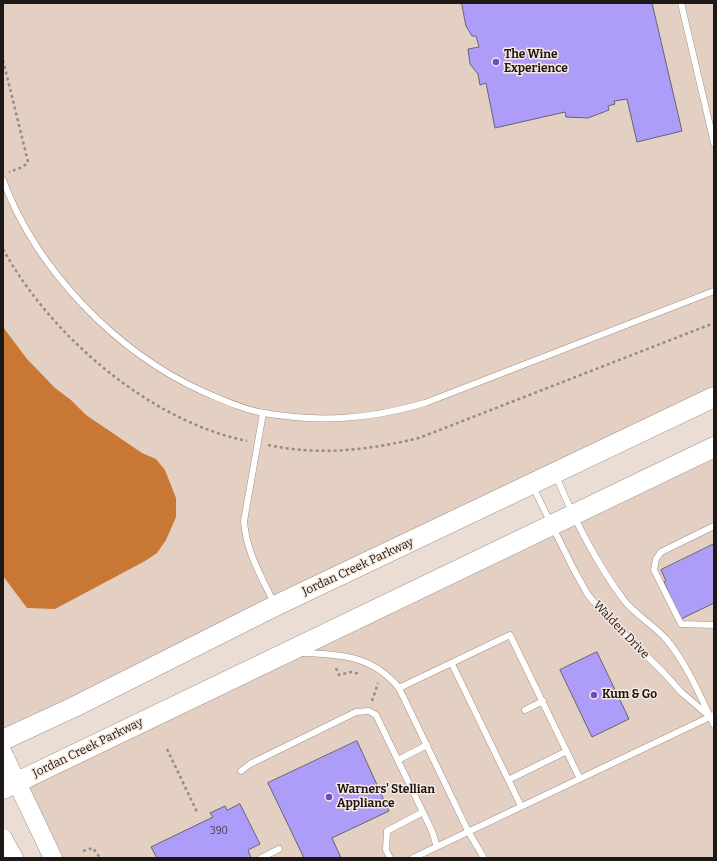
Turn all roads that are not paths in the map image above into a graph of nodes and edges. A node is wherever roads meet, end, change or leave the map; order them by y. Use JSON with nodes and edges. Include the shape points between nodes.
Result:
{"nodes":[{"id":1,"x":681,"y":3,"type":"edge"},
{"id":2,"x":714,"y":143,"type":"edge"},
{"id":3,"x":3,"y":180,"type":"edge"},
{"id":4,"x":714,"y":291,"type":"edge"},
{"id":5,"x":714,"y":397,"type":"edge"},
{"id":6,"x":263,"y":413,"type":"junction"},
{"id":7,"x":714,"y":447,"type":"edge"},
{"id":8,"x":555,"y":473,"type":"junction"},
{"id":9,"x":532,"y":484,"type":"junction"},
{"id":10,"x":573,"y":516,"type":"junction"},
{"id":11,"x":552,"y":526,"type":"junction"},
{"id":12,"x":714,"y":526,"type":"edge"},
{"id":13,"x":275,"y":606,"type":"junction"},
{"id":14,"x":714,"y":625,"type":"edge"},
{"id":15,"x":286,"y":653,"type":"junction"},
{"id":16,"x":452,"y":664,"type":"junction"},
{"id":17,"x":399,"y":688,"type":"junction"},
{"id":18,"x":542,"y":701,"type":"junction"},
{"id":19,"x":525,"y":710,"type":"dead end"},
{"id":20,"x":712,"y":716,"type":"edge"},
{"id":21,"x":714,"y":725,"type":"edge"},
{"id":22,"x":491,"y":726,"type":"dead end"},
{"id":23,"x":484,"y":730,"type":"junction"},
{"id":24,"x":3,"y":740,"type":"edge"},
{"id":25,"x":427,"y":745,"type":"junction"},
{"id":26,"x":567,"y":752,"type":"junction"},
{"id":27,"x":3,"y":753,"type":"edge"},
{"id":28,"x":398,"y":760,"type":"junction"},
{"id":29,"x":242,"y":771,"type":"dead end"},
{"id":30,"x":580,"y":779,"type":"junction"},
{"id":31,"x":508,"y":780,"type":"junction"},
{"id":32,"x":10,"y":786,"type":"edge"},
{"id":33,"x":521,"y":806,"type":"junction"},
{"id":34,"x":423,"y":812,"type":"junction"},
{"id":35,"x":468,"y":831,"type":"junction"},
{"id":36,"x":3,"y":838,"type":"edge"},
{"id":37,"x":437,"y":847,"type":"junction"},
{"id":38,"x":279,"y":849,"type":"dead end"},
{"id":39,"x":14,"y":858,"type":"edge"},
{"id":40,"x":53,"y":858,"type":"edge"},
{"id":41,"x":261,"y":858,"type":"edge"},
{"id":42,"x":390,"y":858,"type":"edge"},
{"id":43,"x":413,"y":858,"type":"edge"},
{"id":44,"x":484,"y":858,"type":"edge"}],
"edges":[{"from":1,"to":2,"type":"lane"},
{"from":3,"to":6,"type":"lane","via":[[16,209],[49,263],[99,322],[155,366],[188,385],[221,400]]},
{"from":4,"to":6,"type":"lane","via":[[425,403],[393,412],[330,420]]},
{"from":5,"to":8,"type":"main road","name":"Jordan Creek Parkway"},
{"from":6,"to":13,"type":"lane","via":[[244,521],[249,551]]},
{"from":7,"to":10,"type":"main road","name":"Jordan Creek Parkway"},
{"from":8,"to":9,"type":"main road","name":"Jordan Creek Parkway"},
{"from":8,"to":10,"type":"lane","name":"Walden Drive"},
{"from":9,"to":11,"type":"lane","name":"Walden Drive"},
{"from":9,"to":13,"type":"main road","name":"Jordan Creek Parkway"},
{"from":10,"to":11,"type":"main road","name":"Jordan Creek Parkway"},
{"from":10,"to":20,"type":"lane","name":"Walden Drive","via":[[606,576],[624,600],[666,639],[682,659]]},
{"from":11,"to":15,"type":"main road","name":"Jordan Creek Parkway"},
{"from":11,"to":20,"type":"lane","name":"Walden Drive","via":[[588,595],[681,692]]},
{"from":12,"to":14,"type":"lane","via":[[661,552],[656,559],[654,570],[681,624]]},
{"from":13,"to":24,"type":"main road","name":"Jordan Creek Parkway"},
{"from":15,"to":17,"type":"lane","via":[[337,654],[374,665],[388,674]]},
{"from":15,"to":32,"type":"main road","name":"Jordan Creek Parkway"},
{"from":16,"to":17,"type":"lane"},
{"from":16,"to":18,"type":"lane","via":[[510,635]]},
{"from":16,"to":23,"type":"lane"},
{"from":17,"to":25,"type":"lane"},
{"from":18,"to":19,"type":"lane"},
{"from":18,"to":26,"type":"lane"},
{"from":20,"to":21,"type":"lane","name":"Walden Drive"},
{"from":20,"to":30,"type":"lane"},
{"from":22,"to":23,"type":"lane"},
{"from":23,"to":31,"type":"lane"},
{"from":25,"to":28,"type":"lane"},
{"from":25,"to":35,"type":"lane"},
{"from":26,"to":30,"type":"lane"},
{"from":26,"to":31,"type":"lane"},
{"from":27,"to":32,"type":"street"},
{"from":28,"to":29,"type":"lane","via":[[376,715],[369,711],[356,712],[250,764]]},
{"from":28,"to":34,"type":"lane"},
{"from":30,"to":33,"type":"lane"},
{"from":31,"to":33,"type":"lane"},
{"from":32,"to":40,"type":"street"},
{"from":33,"to":35,"type":"lane"},
{"from":34,"to":37,"type":"lane"},
{"from":34,"to":42,"type":"lane","via":[[387,831],[386,850]]},
{"from":35,"to":37,"type":"lane"},
{"from":35,"to":44,"type":"lane"},
{"from":36,"to":39,"type":"street"},
{"from":37,"to":43,"type":"lane"},
{"from":38,"to":41,"type":"lane"}]}
